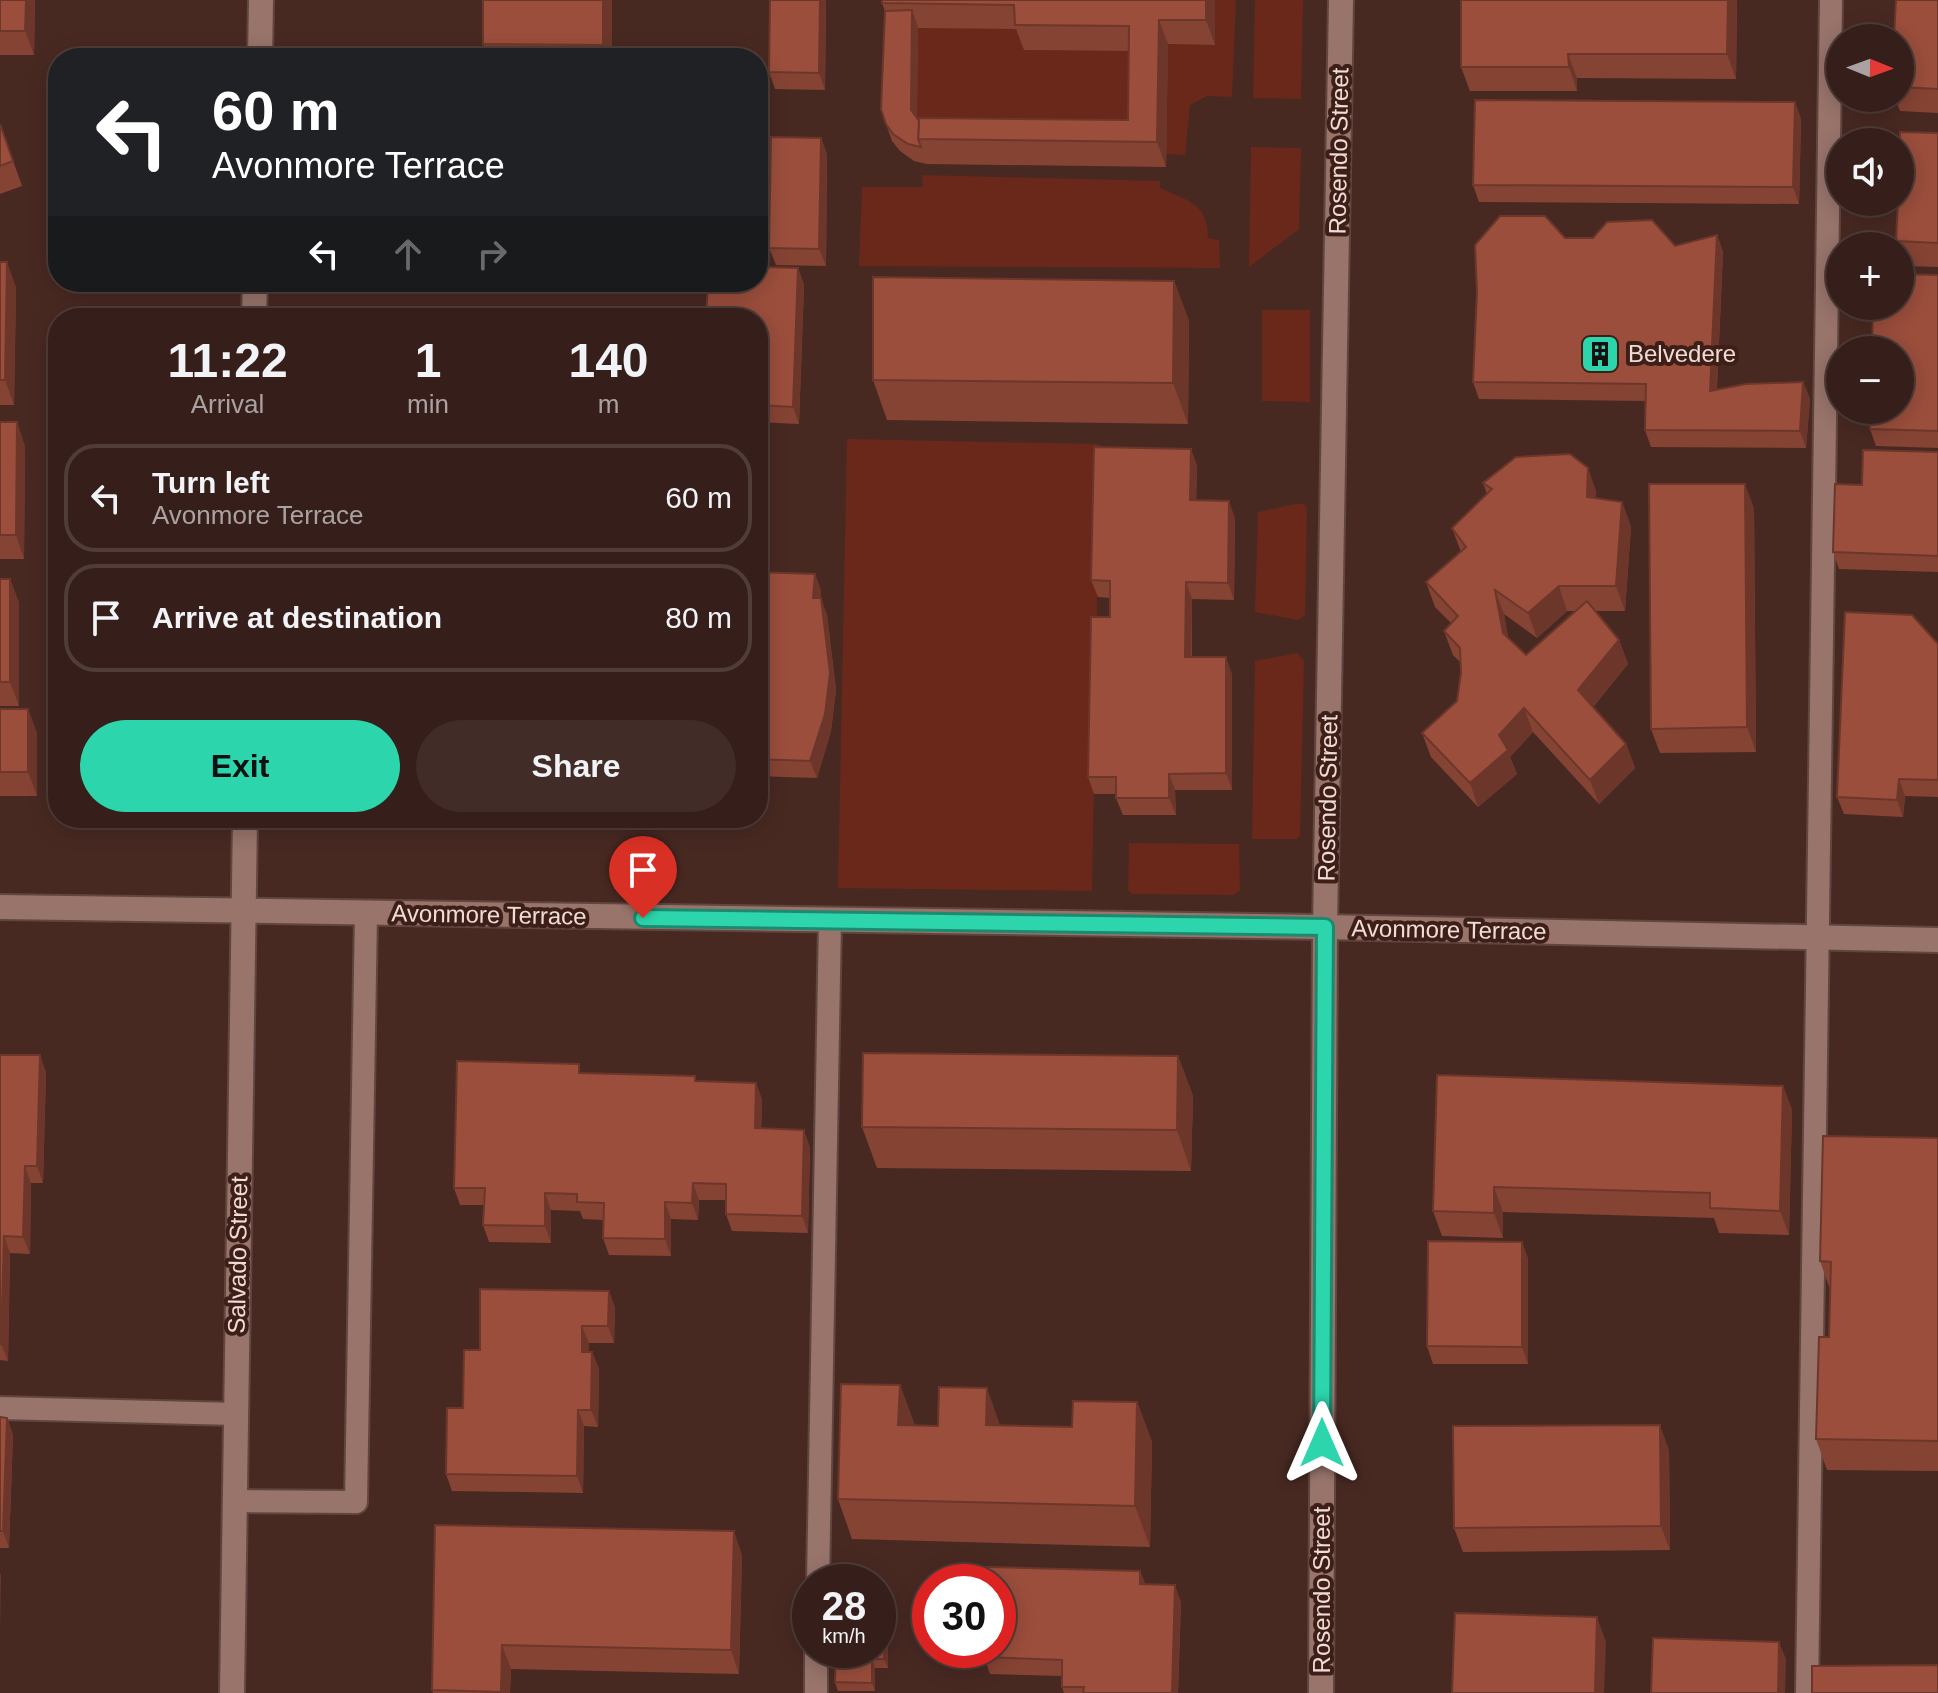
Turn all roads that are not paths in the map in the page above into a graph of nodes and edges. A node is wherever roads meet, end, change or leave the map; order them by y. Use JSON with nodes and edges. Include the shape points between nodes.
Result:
{"nodes":[{"id":1,"x":261,"y":0,"type":"edge"},
{"id":2,"x":1341,"y":0,"type":"edge"},
{"id":3,"x":1831,"y":0,"type":"edge"},
{"id":4,"x":260,"y":48,"type":"edge"},
{"id":5,"x":245,"y":828,"type":"edge"},
{"id":6,"x":0,"y":907,"type":"edge"},
{"id":7,"x":243,"y":913,"type":"junction"},
{"id":8,"x":366,"y":913,"type":"junction"},
{"id":9,"x":830,"y":920,"type":"junction"},
{"id":10,"x":1325,"y":927,"type":"junction"},
{"id":11,"x":1817,"y":938,"type":"junction"},
{"id":12,"x":1938,"y":940,"type":"edge"},
{"id":13,"x":0,"y":1408,"type":"edge"},
{"id":14,"x":235,"y":1414,"type":"junction"},
{"id":15,"x":234,"y":1501,"type":"junction"},
{"id":16,"x":818,"y":1564,"type":"edge"},
{"id":17,"x":816,"y":1668,"type":"edge"},
{"id":18,"x":232,"y":1693,"type":"edge"},
{"id":19,"x":816,"y":1693,"type":"edge"},
{"id":20,"x":1321,"y":1693,"type":"edge"},
{"id":21,"x":1807,"y":1693,"type":"edge"}],
"edges":[{"from":1,"to":4,"type":"street"},
{"from":2,"to":10,"type":"street","name":"Rosendo Street"},
{"from":3,"to":11,"type":"lane"},
{"from":5,"to":7,"type":"street","name":"Salvado Street"},
{"from":6,"to":7,"type":"street","name":"Avonmore Terrace"},
{"from":7,"to":8,"type":"street","name":"Avonmore Terrace"},
{"from":7,"to":14,"type":"street","name":"Salvado Street"},
{"from":8,"to":9,"type":"street","name":"Avonmore Terrace"},
{"from":8,"to":15,"type":"lane","via":[[356,1502]]},
{"from":9,"to":10,"type":"street","name":"Avonmore Terrace"},
{"from":9,"to":16,"type":"lane"},
{"from":10,"to":11,"type":"street","name":"Avonmore Terrace"},
{"from":10,"to":20,"type":"street","name":"Rosendo Street"},
{"from":11,"to":12,"type":"street","name":"Avonmore Terrace"},
{"from":11,"to":21,"type":"lane"},
{"from":13,"to":14,"type":"lane"},
{"from":14,"to":15,"type":"street","name":"Salvado Street"},
{"from":15,"to":18,"type":"street","name":"Salvado Street"},
{"from":17,"to":19,"type":"lane"}]}
